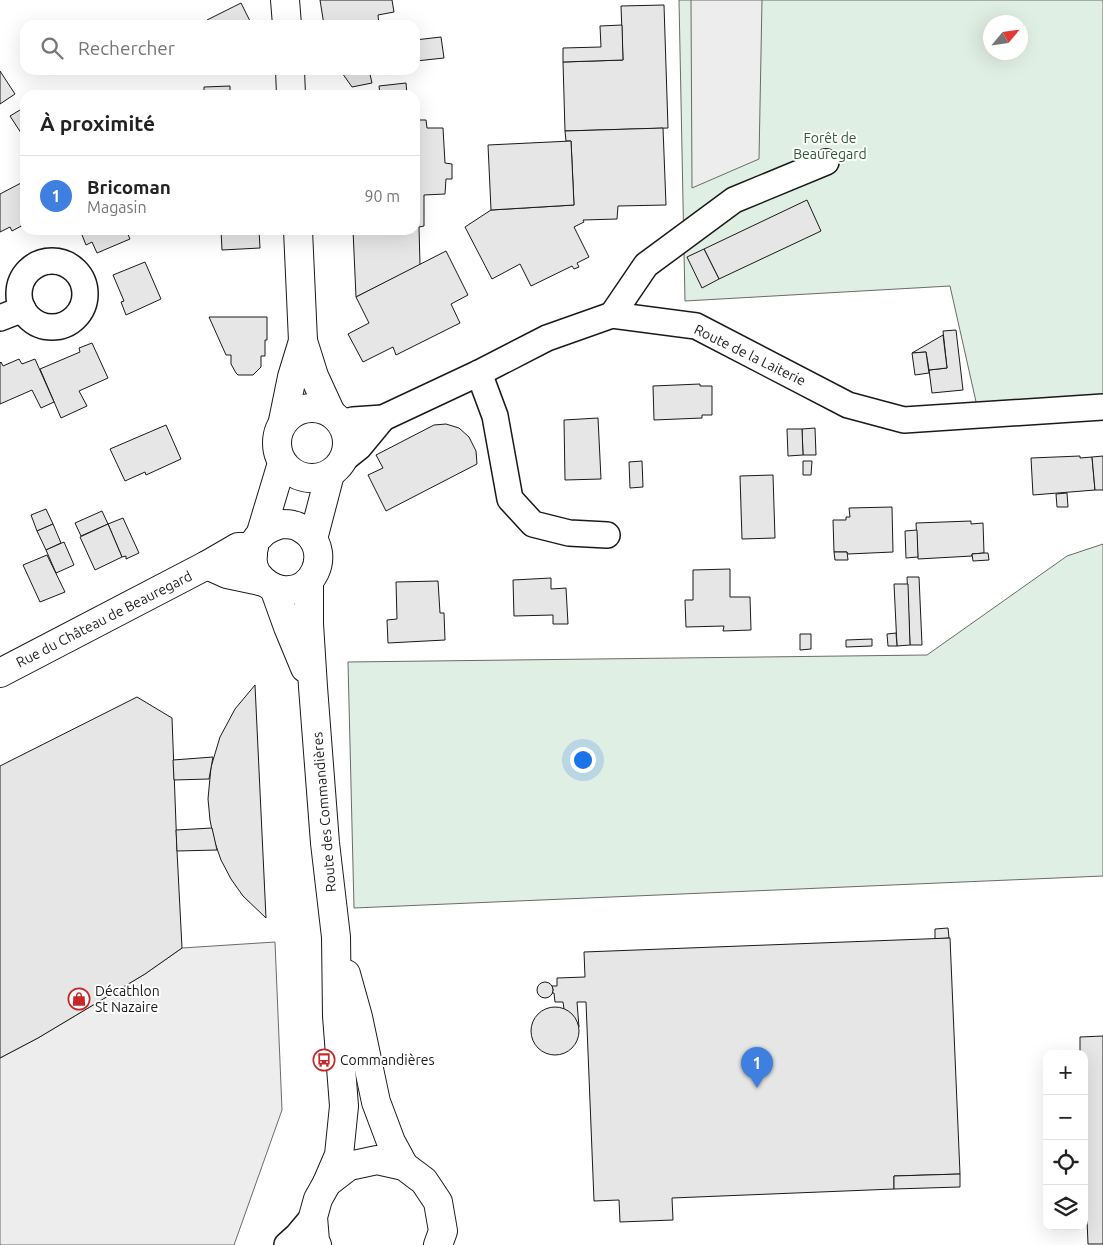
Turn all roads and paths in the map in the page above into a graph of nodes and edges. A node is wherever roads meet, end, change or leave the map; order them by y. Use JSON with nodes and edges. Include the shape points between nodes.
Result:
{"nodes":[{"id":1,"x":285,"y":0,"type":"edge"},
{"id":2,"x":287,"y":20,"type":"edge"},
{"id":3,"x":290,"y":75,"type":"edge"},
{"id":4,"x":291,"y":90,"type":"edge"},
{"id":5,"x":826,"y":162,"type":"dead end"},
{"id":6,"x":298,"y":235,"type":"edge"},
{"id":7,"x":612,"y":315,"type":"junction"},
{"id":8,"x":303,"y":341,"type":"junction"},
{"id":9,"x":479,"y":373,"type":"junction"},
{"id":10,"x":1103,"y":408,"type":"edge"},
{"id":11,"x":336,"y":418,"type":"junction"},
{"id":12,"x":383,"y":418,"type":"junction"},
{"id":13,"x":284,"y":421,"type":"junction"},
{"id":14,"x":282,"y":463,"type":"junction"},
{"id":15,"x":337,"y":466,"type":"junction"},
{"id":16,"x":607,"y":535,"type":"dead end"},
{"id":17,"x":313,"y":539,"type":"junction"},
{"id":18,"x":257,"y":541,"type":"junction"},
{"id":19,"x":207,"y":566,"type":"junction"},
{"id":20,"x":309,"y":581,"type":"junction"},
{"id":21,"x":269,"y":585,"type":"junction"},
{"id":22,"x":0,"y":673,"type":"edge"},
{"id":23,"x":313,"y":687,"type":"junction"},
{"id":24,"x":336,"y":937,"type":"junction"},
{"id":25,"x":404,"y":1166,"type":"junction"},
{"id":26,"x":328,"y":1183,"type":"junction"},
{"id":27,"x":313,"y":1217,"type":"junction"},
{"id":28,"x":288,"y":1245,"type":"edge"},
{"id":29,"x":317,"y":1245,"type":"edge"},
{"id":30,"x":438,"y":1245,"type":"edge"}],
"edges":[{"from":1,"to":2,"type":"main road"},
{"from":3,"to":4,"type":"main road"},
{"from":5,"to":7,"type":"street","via":[[734,200],[646,264]]},
{"from":6,"to":8,"type":"main road"},
{"from":7,"to":9,"type":"street","name":"Route de la Laiterie","via":[[547,338]]},
{"from":7,"to":10,"type":"street","name":"Route de la Laiterie","via":[[696,326],[848,405],[904,420]]},
{"from":8,"to":11,"type":"main road","via":[[314,376]]},
{"from":8,"to":13,"type":"main road"},
{"from":9,"to":12,"type":"street","name":"Route de la Laiterie"},
{"from":9,"to":16,"type":"street","via":[[495,416],[510,500],[533,524],[569,533]]},
{"from":11,"to":12,"type":"street","name":"Route de la Laiterie"},
{"from":11,"to":13,"type":"main road","via":[[318,408],[306,408],[294,412]]},
{"from":11,"to":15,"type":"main road","via":[[346,434],[347,447]]},
{"from":12,"to":15,"type":"street","name":"Route de la Laiterie","via":[[359,447]]},
{"from":13,"to":14,"type":"main road","via":[[276,442]]},
{"from":14,"to":15,"type":"main road","via":[[292,473],[304,478],[317,478]]},
{"from":14,"to":18,"type":"main road","name":"Route des Commandières"},
{"from":15,"to":17,"type":"main road","name":"Route des Commandières"},
{"from":17,"to":18,"type":"main road","via":[[294,525],[281,524],[269,528]]},
{"from":17,"to":20,"type":"main road","name":"Route des Commandières","via":[[319,561]]},
{"from":18,"to":19,"type":"main road","name":"Rue du Château de Beauregard","via":[[238,547]]},
{"from":18,"to":21,"type":"main road","name":"Route des Commandières","via":[[252,560],[256,572]]},
{"from":19,"to":21,"type":"main road","name":"Rue du Château de Beauregard"},
{"from":19,"to":22,"type":"main road","name":"Rue du Château de Beauregard"},
{"from":20,"to":21,"type":"main road","via":[[299,588],[286,590]]},
{"from":20,"to":23,"type":"main road","name":"Route des Commandières"},
{"from":21,"to":23,"type":"main road","name":"Route des Commandières"},
{"from":23,"to":24,"type":"main road","name":"Route des Commandières"},
{"from":24,"to":25,"type":"main road","name":"Route des Commandières","via":[[358,1017],[376,1102]]},
{"from":24,"to":26,"type":"main road","name":"Route des Commandières","via":[[337,1016],[344,1106],[339,1155]]},
{"from":25,"to":26,"type":"main road","name":"Route des Commandières","via":[[377,1160],[349,1166]]},
{"from":25,"to":30,"type":"main road","name":"Route des Commandières","via":[[424,1181],[438,1202],[444,1232]]},
{"from":26,"to":27,"type":"main road","name":"Route des Commandières","via":[[318,1199]]},
{"from":27,"to":28,"type":"street"},
{"from":27,"to":29,"type":"main road","name":"Route des Commandières"}]}
